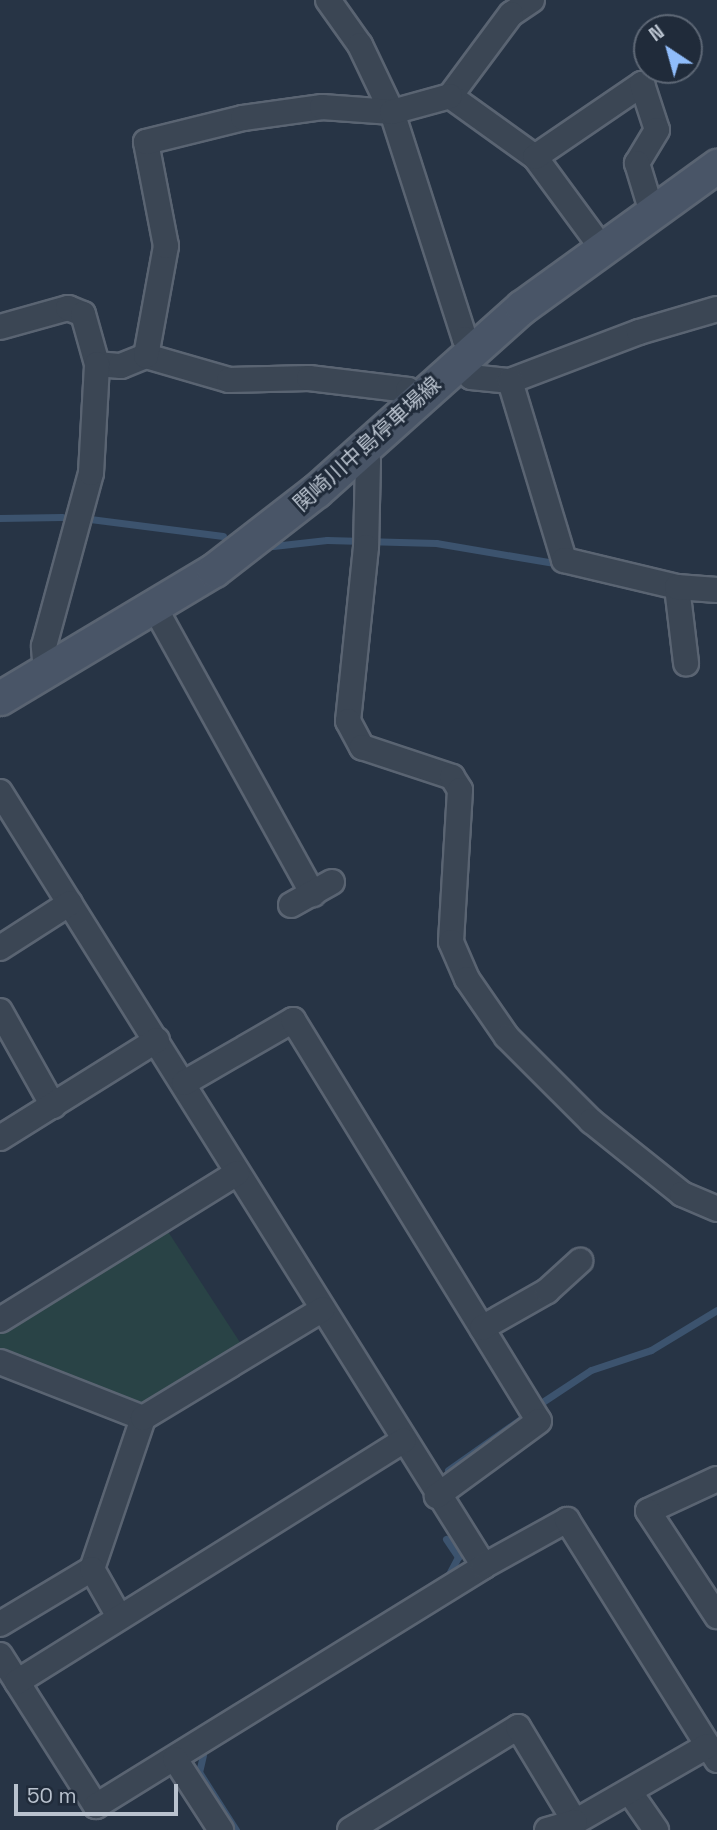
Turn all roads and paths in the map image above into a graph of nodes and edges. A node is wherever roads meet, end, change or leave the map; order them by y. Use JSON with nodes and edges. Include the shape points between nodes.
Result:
{"nodes":[{"id":1,"x":328,"y":0,"type":"edge"},
{"id":2,"x":532,"y":0,"type":"edge"},
{"id":3,"x":450,"y":96,"type":"junction"},
{"id":4,"x":391,"y":112,"type":"junction"},
{"id":5,"x":535,"y":157,"type":"junction"},
{"id":6,"x":717,"y":166,"type":"edge"},
{"id":7,"x":651,"y":209,"type":"junction"},
{"id":8,"x":601,"y":247,"type":"junction"},
{"id":9,"x":717,"y":309,"type":"edge"},
{"id":10,"x":0,"y":327,"type":"edge"},
{"id":11,"x":146,"y":356,"type":"junction"},
{"id":12,"x":467,"y":356,"type":"junction"},
{"id":13,"x":97,"y":364,"type":"junction"},
{"id":14,"x":510,"y":381,"type":"junction"},
{"id":15,"x":416,"y":401,"type":"junction"},
{"id":16,"x":361,"y":452,"type":"junction"},
{"id":17,"x":677,"y":587,"type":"junction"},
{"id":18,"x":717,"y":590,"type":"edge"},
{"id":19,"x":155,"y":608,"type":"junction"},
{"id":20,"x":686,"y":663,"type":"dead end"},
{"id":21,"x":46,"y":671,"type":"junction"},
{"id":22,"x":0,"y":698,"type":"edge"},
{"id":23,"x":0,"y":792,"type":"edge"},
{"id":24,"x":312,"y":894,"type":"dead end"},
{"id":25,"x":70,"y":903,"type":"junction"},
{"id":26,"x":0,"y":948,"type":"edge"},
{"id":27,"x":0,"y":1011,"type":"edge"},
{"id":28,"x":157,"y":1040,"type":"junction"},
{"id":29,"x":184,"y":1083,"type":"junction"},
{"id":30,"x":53,"y":1106,"type":"junction"},
{"id":31,"x":0,"y":1138,"type":"edge"},
{"id":32,"x":237,"y":1173,"type":"junction"},
{"id":33,"x":717,"y":1209,"type":"edge"},
{"id":34,"x":579,"y":1261,"type":"dead end"},
{"id":35,"x":323,"y":1309,"type":"junction"},
{"id":36,"x":0,"y":1320,"type":"edge"},
{"id":37,"x":482,"y":1328,"type":"junction"},
{"id":38,"x":0,"y":1362,"type":"edge"},
{"id":39,"x":143,"y":1419,"type":"junction"},
{"id":40,"x":404,"y":1440,"type":"junction"},
{"id":41,"x":717,"y":1479,"type":"edge"},
{"id":42,"x":437,"y":1496,"type":"junction"},
{"id":43,"x":484,"y":1566,"type":"junction"},
{"id":44,"x":92,"y":1569,"type":"junction"},
{"id":45,"x":118,"y":1615,"type":"junction"},
{"id":46,"x":717,"y":1616,"type":"edge"},
{"id":47,"x":0,"y":1624,"type":"edge"},
{"id":48,"x":0,"y":1655,"type":"edge"},
{"id":49,"x":17,"y":1682,"type":"junction"},
{"id":50,"x":712,"y":1753,"type":"edge"},
{"id":51,"x":175,"y":1759,"type":"junction"},
{"id":52,"x":631,"y":1794,"type":"junction"},
{"id":53,"x":575,"y":1822,"type":"junction"},
{"id":54,"x":221,"y":1830,"type":"edge"},
{"id":55,"x":350,"y":1830,"type":"edge"},
{"id":56,"x":547,"y":1830,"type":"edge"},
{"id":57,"x":656,"y":1830,"type":"edge"}],
"edges":[{"from":1,"to":4,"type":"street","via":[[360,45]]},
{"from":2,"to":3,"type":"street","via":[[510,14]]},
{"from":3,"to":4,"type":"street"},
{"from":3,"to":5,"type":"street"},
{"from":4,"to":11,"type":"street","via":[[322,107],[243,118],[145,142],[166,246]]},
{"from":4,"to":12,"type":"street","via":[[466,339]]},
{"from":5,"to":7,"type":"street","via":[[642,84],[657,130],[636,163]]},
{"from":5,"to":8,"type":"street"},
{"from":6,"to":7,"type":"main road","name":"関崎川中島停車場線"},
{"from":7,"to":8,"type":"main road","name":"関崎川中島停車場線"},
{"from":8,"to":12,"type":"main road","name":"関崎川中島停車場線"},
{"from":9,"to":14,"type":"street","via":[[639,332]]},
{"from":10,"to":13,"type":"street","via":[[68,308],[83,314]]},
{"from":11,"to":13,"type":"street","via":[[121,366]]},
{"from":11,"to":15,"type":"street","via":[[229,380],[309,378],[408,390]]},
{"from":12,"to":14,"type":"street","via":[[471,377]]},
{"from":12,"to":15,"type":"main road","name":"関崎川中島停車場線"},
{"from":13,"to":21,"type":"street","via":[[91,473],[44,646]]},
{"from":14,"to":17,"type":"street","via":[[564,560]]},
{"from":15,"to":16,"type":"main road","name":"関崎川中島停車場線"},
{"from":16,"to":19,"type":"main road","name":"関崎川中島停車場線","via":[[281,520]]},
{"from":16,"to":33,"type":"street","via":[[369,461],[366,540],[348,721],[362,747],[452,777],[460,790],[451,942],[467,979],[507,1037],[591,1121],[682,1194]]},
{"from":17,"to":18,"type":"street"},
{"from":17,"to":20,"type":"street"},
{"from":19,"to":21,"type":"main road","name":"関崎川中島停車場線"},
{"from":19,"to":24,"type":"street"},
{"from":21,"to":22,"type":"main road","name":"関崎川中島停車場線"},
{"from":23,"to":25,"type":"street"},
{"from":25,"to":26,"type":"street"},
{"from":25,"to":28,"type":"street"},
{"from":27,"to":30,"type":"street"},
{"from":28,"to":29,"type":"street"},
{"from":28,"to":30,"type":"street"},
{"from":29,"to":32,"type":"street"},
{"from":29,"to":37,"type":"street","via":[[293,1020]]},
{"from":30,"to":31,"type":"street"},
{"from":32,"to":35,"type":"street"},
{"from":32,"to":36,"type":"street"},
{"from":34,"to":37,"type":"street","via":[[547,1291]]},
{"from":35,"to":39,"type":"street"},
{"from":35,"to":40,"type":"street"},
{"from":37,"to":42,"type":"street","via":[[539,1421]]},
{"from":38,"to":39,"type":"street"},
{"from":39,"to":44,"type":"street"},
{"from":40,"to":42,"type":"street"},
{"from":40,"to":45,"type":"street"},
{"from":41,"to":46,"type":"street","via":[[648,1511]]},
{"from":42,"to":43,"type":"street"},
{"from":43,"to":50,"type":"street","via":[[567,1520]]},
{"from":43,"to":51,"type":"street"},
{"from":44,"to":45,"type":"street"},
{"from":44,"to":47,"type":"street"},
{"from":45,"to":49,"type":"street"},
{"from":48,"to":49,"type":"street"},
{"from":49,"to":51,"type":"street","via":[[96,1806]]},
{"from":50,"to":52,"type":"street"},
{"from":51,"to":54,"type":"street"},
{"from":52,"to":53,"type":"street"},
{"from":52,"to":57,"type":"street"},
{"from":53,"to":55,"type":"street","via":[[518,1727]]},
{"from":53,"to":56,"type":"street"}]}
